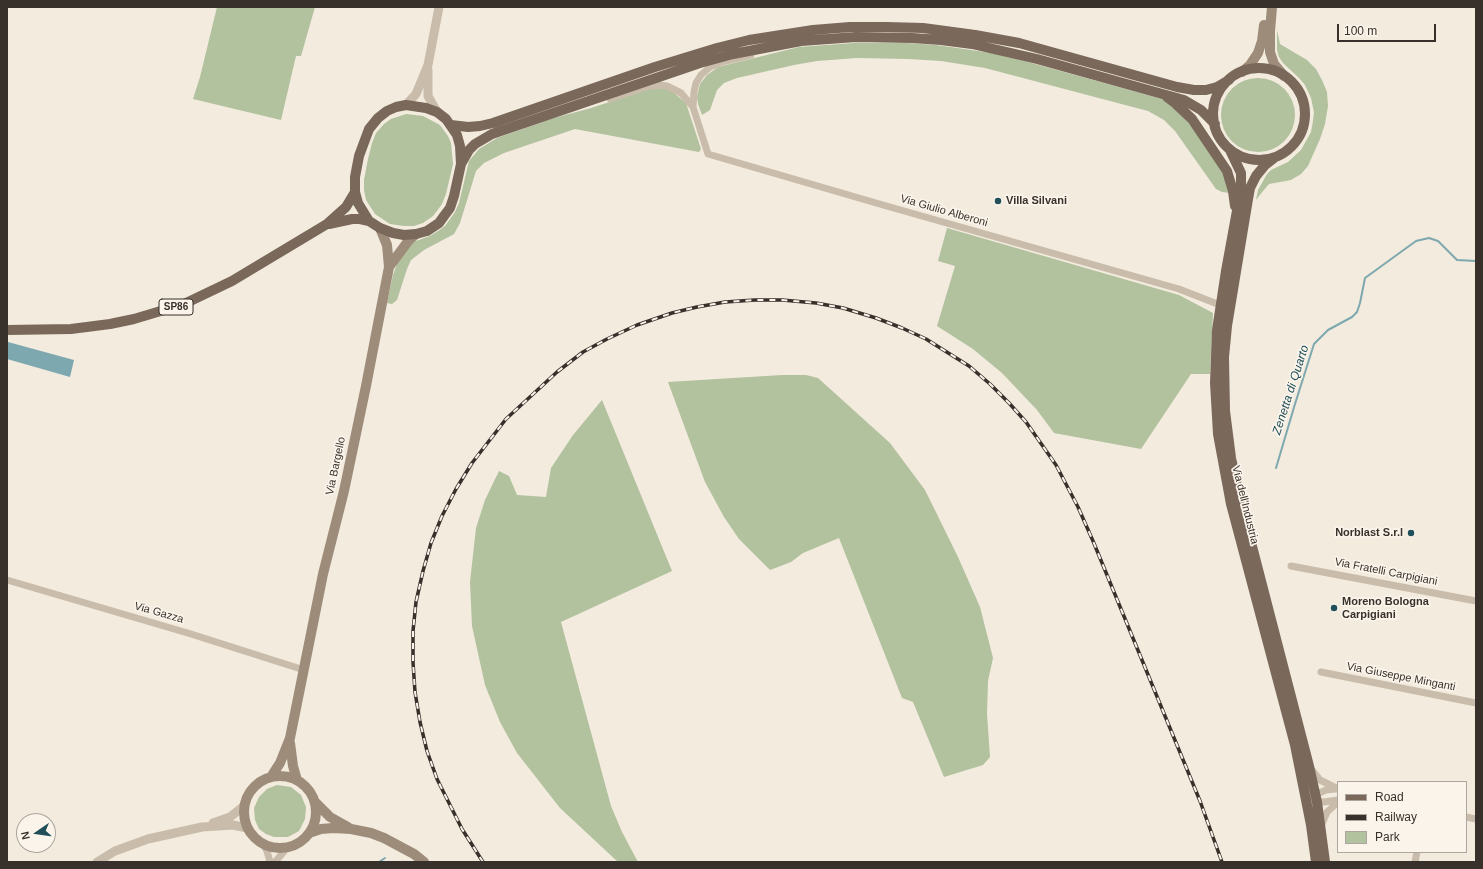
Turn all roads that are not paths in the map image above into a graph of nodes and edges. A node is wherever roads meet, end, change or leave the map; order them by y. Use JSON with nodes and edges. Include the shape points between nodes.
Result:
{"nodes":[{"id":1,"x":440,"y":7,"type":"edge"},
{"id":2,"x":1266,"y":7,"type":"edge"},
{"id":3,"x":1272,"y":7,"type":"edge"},
{"id":4,"x":793,"y":43,"type":"junction"},
{"id":5,"x":428,"y":65,"type":"junction"},
{"id":6,"x":1242,"y":72,"type":"junction"},
{"id":7,"x":1284,"y":76,"type":"junction"},
{"id":8,"x":1229,"y":80,"type":"junction"},
{"id":9,"x":1161,"y":93,"type":"junction"},
{"id":10,"x":579,"y":104,"type":"junction"},
{"id":11,"x":406,"y":106,"type":"junction"},
{"id":12,"x":693,"y":107,"type":"junction"},
{"id":13,"x":437,"y":112,"type":"junction"},
{"id":14,"x":1215,"y":124,"type":"junction"},
{"id":15,"x":451,"y":125,"type":"junction"},
{"id":16,"x":1230,"y":150,"type":"junction"},
{"id":17,"x":1274,"y":158,"type":"junction"},
{"id":18,"x":461,"y":164,"type":"junction"},
{"id":19,"x":355,"y":192,"type":"junction"},
{"id":20,"x":1235,"y":218,"type":"junction"},
{"id":21,"x":369,"y":221,"type":"junction"},
{"id":22,"x":327,"y":224,"type":"junction"},
{"id":23,"x":380,"y":228,"type":"junction"},
{"id":24,"x":416,"y":234,"type":"junction"},
{"id":25,"x":389,"y":266,"type":"junction"},
{"id":26,"x":1220,"y":305,"type":"junction"},
{"id":27,"x":7,"y":330,"type":"edge"},
{"id":28,"x":1291,"y":566,"type":"dead end"},
{"id":29,"x":7,"y":580,"type":"edge"},
{"id":30,"x":1476,"y":601,"type":"edge"},
{"id":31,"x":304,"y":670,"type":"junction"},
{"id":32,"x":1321,"y":672,"type":"dead end"},
{"id":33,"x":1476,"y":703,"type":"edge"},
{"id":34,"x":290,"y":738,"type":"junction"},
{"id":35,"x":1309,"y":766,"type":"junction"},
{"id":36,"x":271,"y":777,"type":"junction"},
{"id":37,"x":297,"y":780,"type":"junction"},
{"id":38,"x":1337,"y":789,"type":"edge"},
{"id":39,"x":1313,"y":799,"type":"junction"},
{"id":40,"x":1337,"y":801,"type":"edge"},
{"id":41,"x":315,"y":802,"type":"junction"},
{"id":42,"x":1337,"y":802,"type":"edge"},
{"id":43,"x":244,"y":806,"type":"junction"},
{"id":44,"x":202,"y":827,"type":"junction"},
{"id":45,"x":247,"y":828,"type":"junction"},
{"id":46,"x":1321,"y":828,"type":"junction"},
{"id":47,"x":351,"y":829,"type":"junction"},
{"id":48,"x":310,"y":833,"type":"junction"},
{"id":49,"x":263,"y":844,"type":"junction"},
{"id":50,"x":287,"y":848,"type":"junction"},
{"id":51,"x":97,"y":862,"type":"edge"},
{"id":52,"x":270,"y":862,"type":"edge"},
{"id":53,"x":275,"y":862,"type":"edge"},
{"id":54,"x":424,"y":862,"type":"edge"},
{"id":55,"x":1316,"y":862,"type":"edge"},
{"id":56,"x":1325,"y":862,"type":"edge"}],
"edges":[{"from":1,"to":5,"type":"street"},
{"from":2,"to":6,"type":"main road","via":[[1262,41],[1258,52]]},
{"from":3,"to":7,"type":"main road","via":[[1270,52],[1274,64]]},
{"from":4,"to":9,"type":"main road","via":[[882,37],[972,44]]},
{"from":4,"to":10,"type":"main road","via":[[700,63]]},
{"from":4,"to":12,"type":"street","via":[[777,50],[710,67],[696,83]]},
{"from":5,"to":11,"type":"street","via":[[416,94]]},
{"from":5,"to":13,"type":"street","via":[[428,96]]},
{"from":6,"to":7,"type":"main road","via":[[1264,69]]},
{"from":6,"to":8,"type":"main road"},
{"from":7,"to":17,"type":"main road","via":[[1293,83],[1302,98],[1304,126],[1293,146]]},
{"from":8,"to":14,"type":"main road","via":[[1218,96],[1214,109]]},
{"from":8,"to":15,"type":"main road","via":[[1217,87],[1194,90],[975,35],[923,28],[850,27],[781,34],[736,43],[494,123],[468,127]]},
{"from":9,"to":14,"type":"main road","via":[[1192,104]]},
{"from":9,"to":20,"type":"main road","via":[[1192,119],[1227,171],[1234,196]]},
{"from":10,"to":12,"type":"street","via":[[592,105],[649,86],[660,85],[681,93]]},
{"from":10,"to":18,"type":"main road","via":[[488,136],[469,150]]},
{"from":11,"to":13,"type":"main road"},
{"from":11,"to":19,"type":"main road","via":[[387,111],[370,129],[359,156]]},
{"from":12,"to":26,"type":"street","name":"Via Giulio Alberoni","via":[[708,154],[1165,285]]},
{"from":13,"to":15,"type":"main road"},
{"from":14,"to":16,"type":"main road","via":[[1223,142]]},
{"from":15,"to":18,"type":"main road","via":[[460,146]]},
{"from":16,"to":17,"type":"main road","via":[[1251,159]]},
{"from":16,"to":20,"type":"main road","name":"Via dell'Industria","via":[[1238,164],[1242,180],[1240,202]]},
{"from":17,"to":35,"type":"main road","name":"Via dell'Industria","via":[[1256,176],[1250,188],[1227,326],[1224,357],[1225,411],[1240,500]]},
{"from":18,"to":24,"type":"main road","via":[[450,208],[439,223]]},
{"from":19,"to":21,"type":"main road","via":[[358,203]]},
{"from":19,"to":22,"type":"main road","number":"SP86","via":[[346,208]]},
{"from":20,"to":26,"type":"main road","name":"Via dell'Industria"},
{"from":21,"to":22,"type":"main road","number":"SP86","via":[[352,219]]},
{"from":21,"to":23,"type":"main road"},
{"from":22,"to":27,"type":"main road","number":"SP86","via":[[232,281],[161,312],[71,329]]},
{"from":23,"to":24,"type":"main road","via":[[404,235]]},
{"from":23,"to":25,"type":"main road","name":"Via Bargello","via":[[387,245]]},
{"from":24,"to":25,"type":"main road","name":"Via Bargello"},
{"from":25,"to":31,"type":"main road","name":"Via Bargello"},
{"from":26,"to":39,"type":"main road","name":"Via dell'Industria","via":[[1215,383],[1222,458],[1231,504],[1295,745]]},
{"from":28,"to":30,"type":"street","name":"Via Fratelli Carpigiani"},
{"from":29,"to":31,"type":"street","name":"Via Gazza"},
{"from":31,"to":34,"type":"main road","name":"Via Bargello"},
{"from":32,"to":33,"type":"street","name":"Via Giuseppe Minganti"},
{"from":34,"to":36,"type":"main road"},
{"from":34,"to":37,"type":"main road"},
{"from":35,"to":38,"type":"street","via":[[1320,780]]},
{"from":35,"to":39,"type":"main road","name":"Via dell'Industria"},
{"from":36,"to":37,"type":"main road","via":[[285,776]]},
{"from":36,"to":43,"type":"main road","via":[[254,787],[247,796]]},
{"from":37,"to":41,"type":"main road","via":[[308,789]]},
{"from":38,"to":39,"type":"street","via":[[1326,790]]},
{"from":39,"to":40,"type":"street"},
{"from":39,"to":46,"type":"main road","name":"Via dell'Industria"},
{"from":39,"to":55,"type":"main road","name":"Via dell'Industria"},
{"from":41,"to":47,"type":"main road","via":[[330,817]]},
{"from":41,"to":48,"type":"main road","via":[[316,818]]},
{"from":42,"to":46,"type":"street","via":[[1327,812]]},
{"from":43,"to":44,"type":"street","via":[[230,816]]},
{"from":43,"to":45,"type":"main road"},
{"from":44,"to":45,"type":"street","via":[[233,825]]},
{"from":44,"to":51,"type":"street","via":[[148,839],[115,851]]},
{"from":45,"to":49,"type":"main road"},
{"from":46,"to":56,"type":"main road","name":"Via dell'Industria"},
{"from":47,"to":48,"type":"main road","via":[[321,829]]},
{"from":47,"to":54,"type":"main road","via":[[384,838]]},
{"from":48,"to":50,"type":"main road","via":[[300,842]]},
{"from":49,"to":50,"type":"main road"},
{"from":49,"to":52,"type":"street"},
{"from":50,"to":53,"type":"street"}]}
